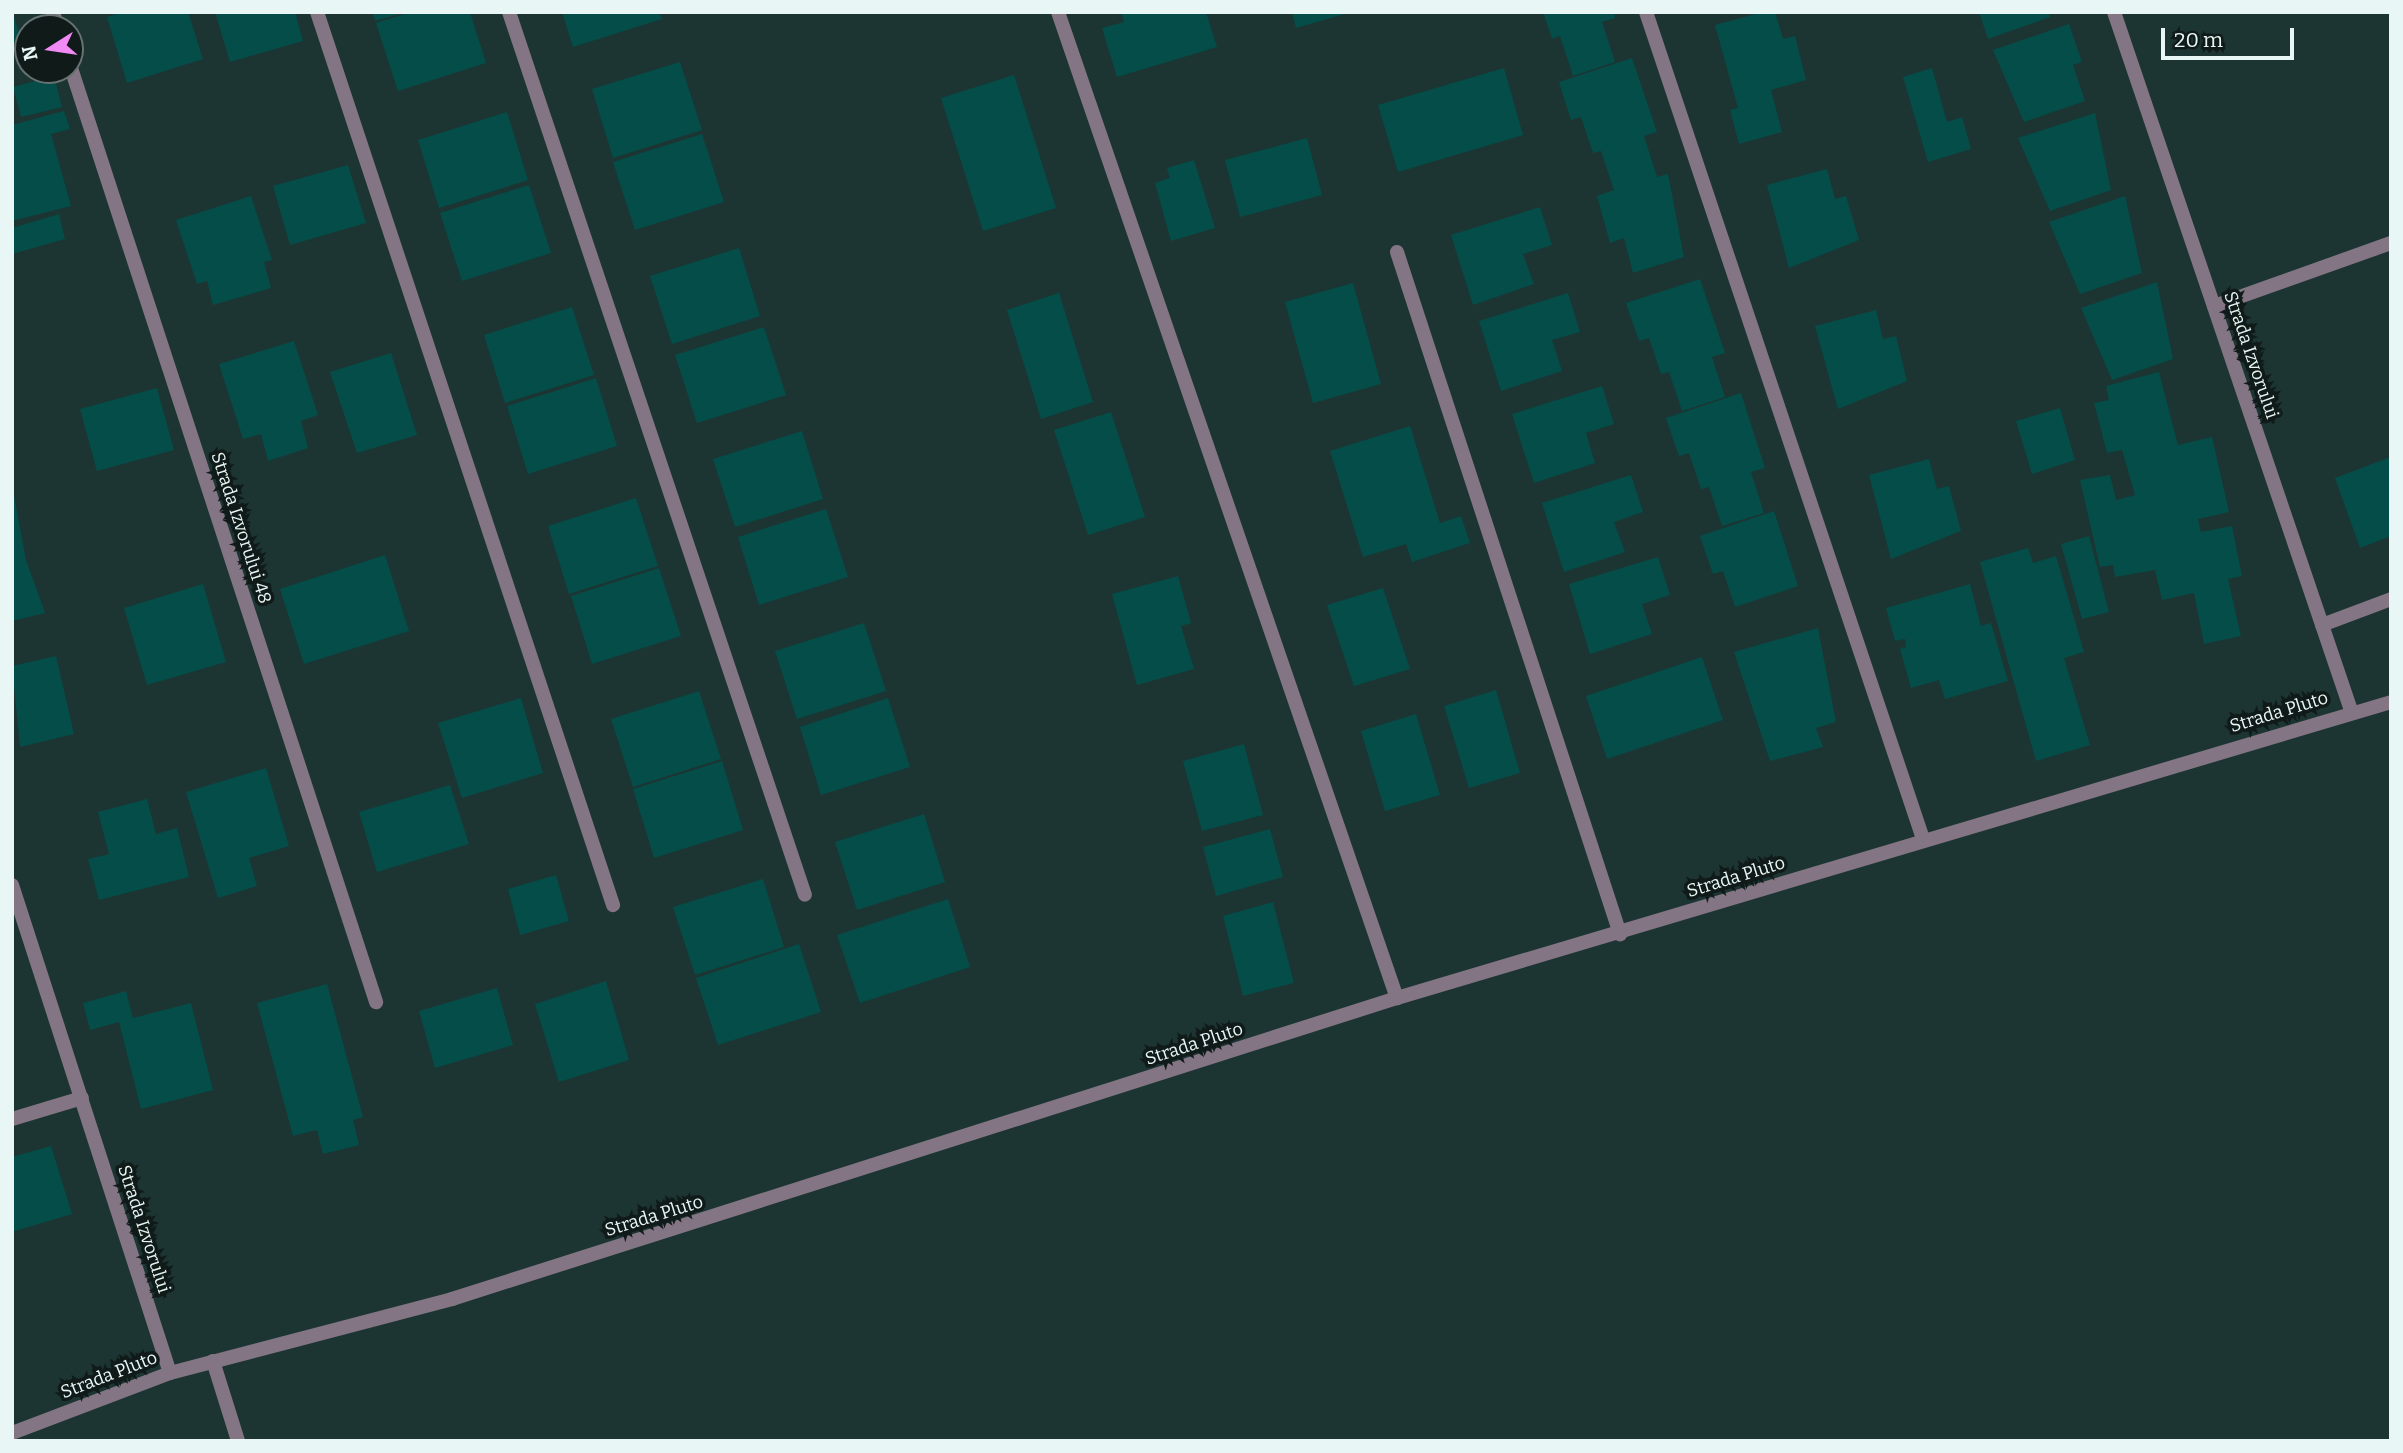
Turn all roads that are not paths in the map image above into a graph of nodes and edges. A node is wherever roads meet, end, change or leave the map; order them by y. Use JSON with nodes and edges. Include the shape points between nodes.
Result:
{"nodes":[{"id":1,"x":317,"y":12,"type":"edge"},
{"id":2,"x":509,"y":12,"type":"edge"},
{"id":3,"x":1058,"y":12,"type":"edge"},
{"id":4,"x":1646,"y":12,"type":"edge"},
{"id":5,"x":2114,"y":12,"type":"edge"},
{"id":6,"x":76,"y":84,"type":"edge"},
{"id":7,"x":2391,"y":243,"type":"edge"},
{"id":8,"x":1398,"y":252,"type":"dead end"},
{"id":9,"x":2214,"y":306,"type":"junction"},
{"id":10,"x":2391,"y":599,"type":"edge"},
{"id":11,"x":2322,"y":625,"type":"junction"},
{"id":12,"x":2391,"y":702,"type":"edge"},
{"id":13,"x":2351,"y":710,"type":"junction"},
{"id":14,"x":1923,"y":839,"type":"junction"},
{"id":15,"x":12,"y":885,"type":"edge"},
{"id":16,"x":805,"y":895,"type":"dead end"},
{"id":17,"x":613,"y":905,"type":"dead end"},
{"id":18,"x":1620,"y":934,"type":"junction"},
{"id":19,"x":1397,"y":998,"type":"junction"},
{"id":20,"x":376,"y":1002,"type":"dead end"},
{"id":21,"x":82,"y":1098,"type":"junction"},
{"id":22,"x":12,"y":1119,"type":"edge"},
{"id":23,"x":213,"y":1361,"type":"junction"},
{"id":24,"x":170,"y":1373,"type":"junction"},
{"id":25,"x":12,"y":1433,"type":"edge"},
{"id":26,"x":238,"y":1441,"type":"edge"}],
"edges":[{"from":1,"to":17,"type":"street"},
{"from":2,"to":16,"type":"street"},
{"from":3,"to":19,"type":"street"},
{"from":4,"to":14,"type":"street"},
{"from":5,"to":9,"type":"street","name":"Strada Izvorului"},
{"from":6,"to":20,"type":"street","name":"Strada Izvorului 48"},
{"from":7,"to":9,"type":"street"},
{"from":8,"to":18,"type":"street"},
{"from":9,"to":11,"type":"street","name":"Strada Izvorului"},
{"from":10,"to":11,"type":"street"},
{"from":11,"to":13,"type":"street","name":"Strada Izvorului"},
{"from":12,"to":13,"type":"street","name":"Strada Pluto"},
{"from":13,"to":14,"type":"street","name":"Strada Pluto"},
{"from":14,"to":18,"type":"street","name":"Strada Pluto"},
{"from":15,"to":21,"type":"street","name":"Strada Izvorului"},
{"from":18,"to":19,"type":"street","name":"Strada Pluto"},
{"from":19,"to":23,"type":"street","name":"Strada Pluto","via":[[452,1299]]},
{"from":21,"to":22,"type":"street"},
{"from":21,"to":24,"type":"street","name":"Strada Izvorului"},
{"from":23,"to":24,"type":"street","name":"Strada Pluto"},
{"from":23,"to":26,"type":"street"},
{"from":24,"to":25,"type":"street","name":"Strada Pluto"}]}
